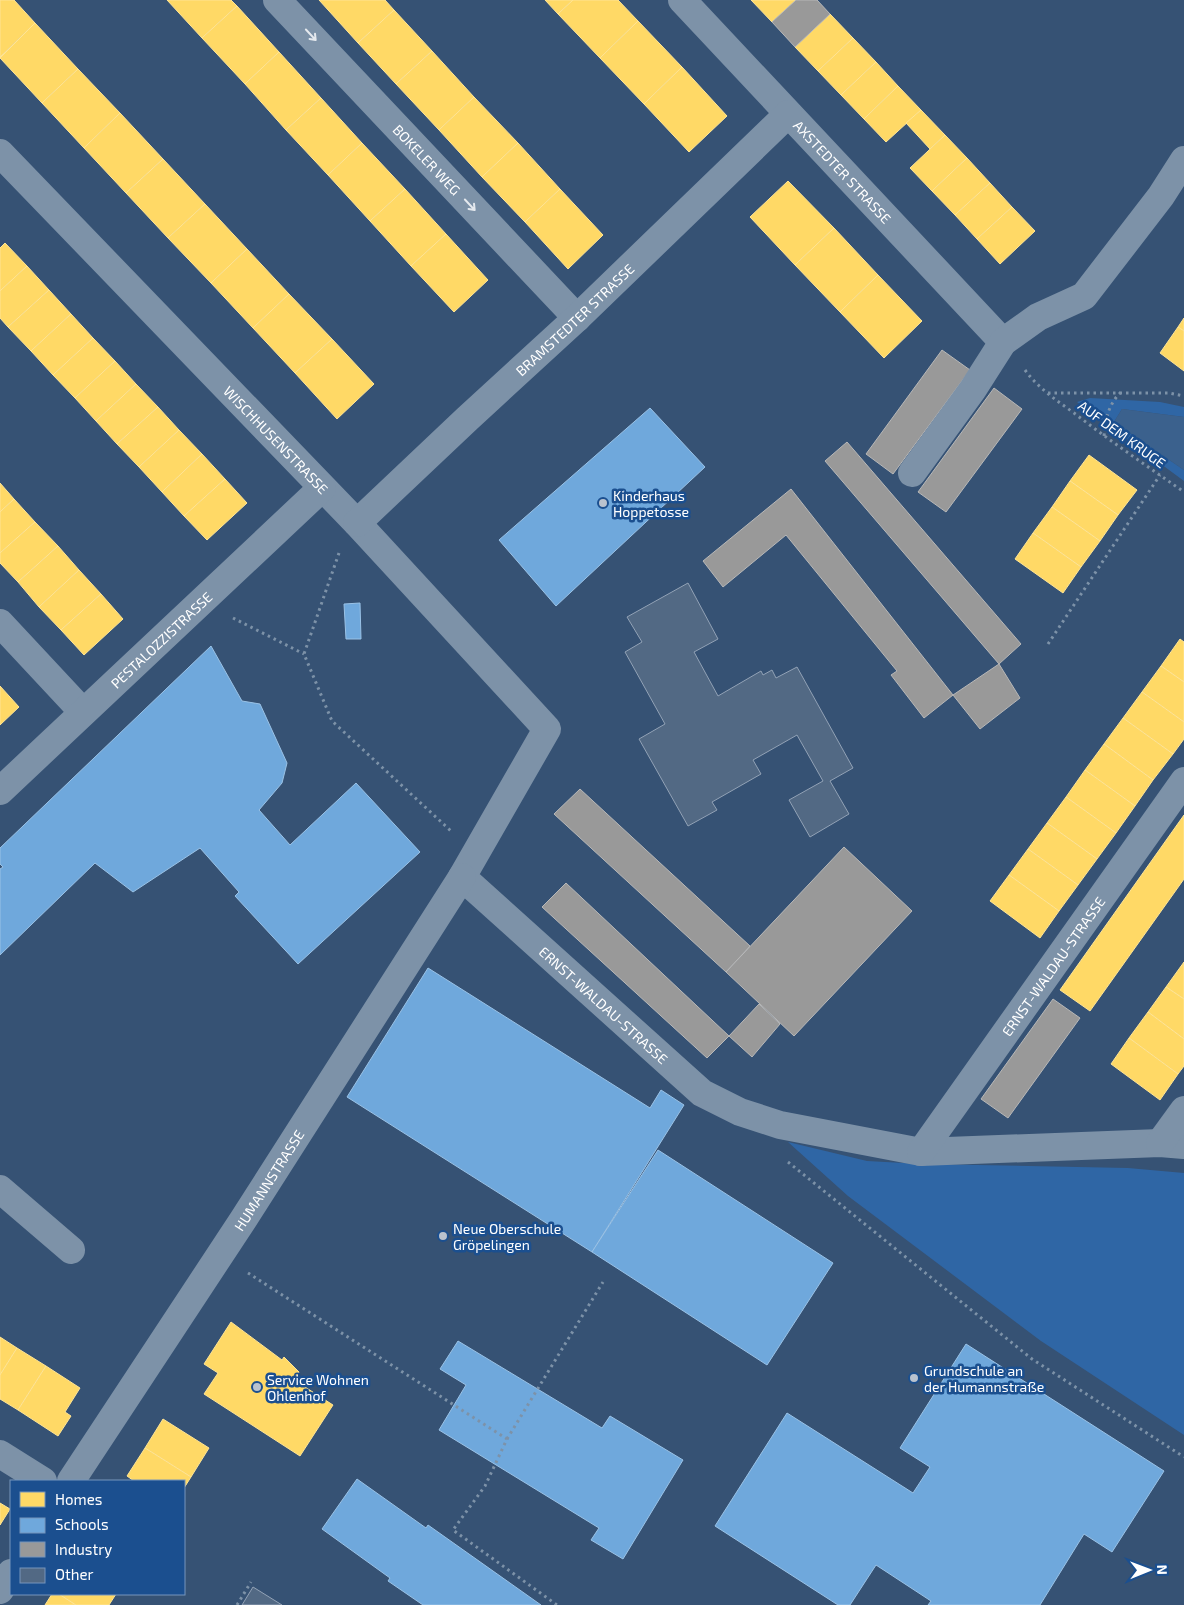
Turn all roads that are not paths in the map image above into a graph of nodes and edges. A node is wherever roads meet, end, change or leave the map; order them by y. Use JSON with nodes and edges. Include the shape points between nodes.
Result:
{"nodes":[{"id":1,"x":278,"y":0,"type":"edge"},
{"id":2,"x":682,"y":0,"type":"edge"},
{"id":3,"x":788,"y":114,"type":"junction"},
{"id":4,"x":1184,"y":160,"type":"edge"},
{"id":5,"x":3,"y":161,"type":"edge"},
{"id":6,"x":577,"y":318,"type":"junction"},
{"id":7,"x":1004,"y":342,"type":"junction"},
{"id":8,"x":912,"y":473,"type":"dead end"},
{"id":9,"x":322,"y":488,"type":"junction"},
{"id":10,"x":354,"y":520,"type":"junction"},
{"id":11,"x":0,"y":623,"type":"edge"},
{"id":12,"x":83,"y":712,"type":"junction"},
{"id":13,"x":1184,"y":781,"type":"edge"},
{"id":14,"x":0,"y":791,"type":"edge"},
{"id":15,"x":462,"y":877,"type":"junction"},
{"id":16,"x":1184,"y":1110,"type":"edge"},
{"id":17,"x":1172,"y":1144,"type":"edge"},
{"id":18,"x":921,"y":1152,"type":"junction"},
{"id":19,"x":0,"y":1189,"type":"edge"},
{"id":20,"x":71,"y":1250,"type":"dead end"},
{"id":21,"x":0,"y":1454,"type":"edge"},
{"id":22,"x":41,"y":1480,"type":"edge"},
{"id":23,"x":72,"y":1480,"type":"edge"},
{"id":24,"x":10,"y":1575,"type":"edge"},
{"id":25,"x":0,"y":1590,"type":"edge"}],
"edges":[{"from":1,"to":6,"type":"street","name":"BOKELER WEG","one_way":true},
{"from":2,"to":3,"type":"street","name":"AXSTEDTER STRASSE"},
{"from":3,"to":6,"type":"street","name":"BRAMSTEDTER STRASSE"},
{"from":3,"to":7,"type":"street","name":"AXSTEDTER STRASSE"},
{"from":4,"to":7,"type":"street","via":[[1161,196],[1084,296],[1038,317]]},
{"from":5,"to":9,"type":"street","name":"WISCHHUSENSTRASSE"},
{"from":6,"to":10,"type":"street","name":"BRAMSTEDTER STRASSE"},
{"from":7,"to":8,"type":"street"},
{"from":9,"to":10,"type":"street","name":"WISCHHUSENSTRASSE"},
{"from":9,"to":12,"type":"street","name":"PESTALOZZISTRASSE"},
{"from":10,"to":15,"type":"street","name":"WISCHHUSENSTRASSE","via":[[547,729]]},
{"from":11,"to":12,"type":"street"},
{"from":12,"to":14,"type":"street","name":"PESTALOZZISTRASSE"},
{"from":13,"to":18,"type":"street","name":"ERNST-WALDAU-STRASSE"},
{"from":15,"to":18,"type":"street","name":"ERNST-WALDAU-STRASSE","via":[[702,1093],[740,1112],[780,1125]]},
{"from":15,"to":23,"type":"street","name":"HUMANNSTRASSE","via":[[243,1220]]},
{"from":16,"to":17,"type":"street","name":"ERNST-WALDAU-STRASSE"},
{"from":17,"to":18,"type":"street","name":"ERNST-WALDAU-STRASSE"},
{"from":19,"to":20,"type":"street"},
{"from":21,"to":22,"type":"street"},
{"from":24,"to":25,"type":"street"}]}
